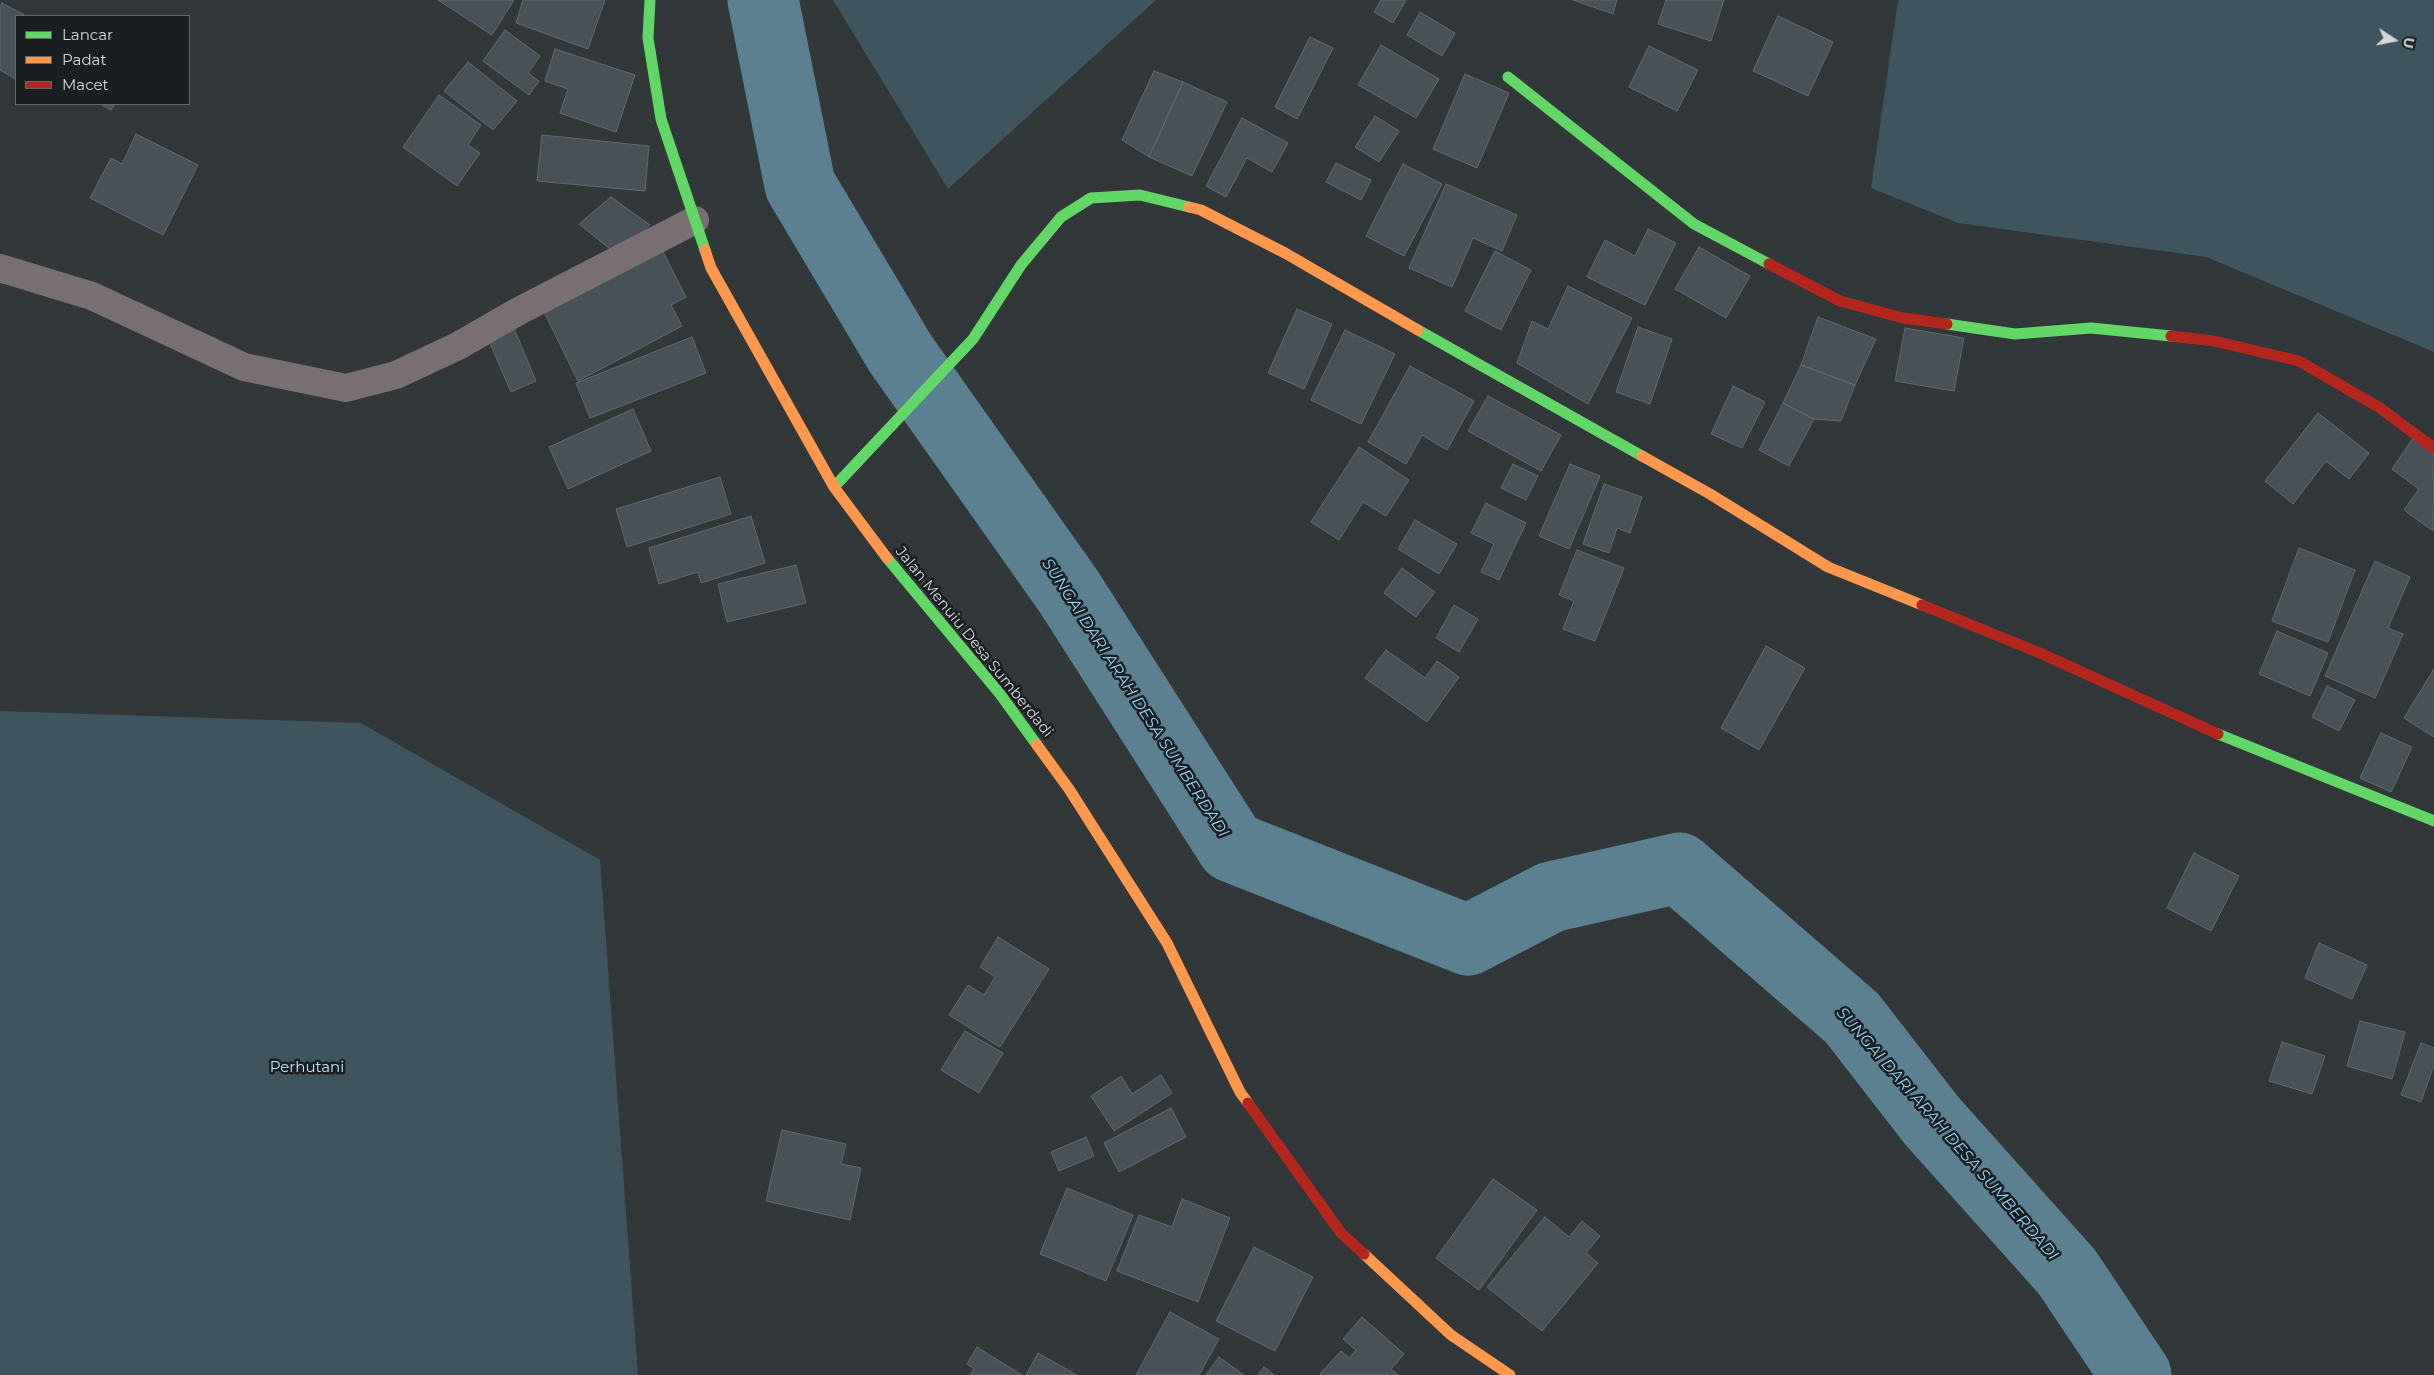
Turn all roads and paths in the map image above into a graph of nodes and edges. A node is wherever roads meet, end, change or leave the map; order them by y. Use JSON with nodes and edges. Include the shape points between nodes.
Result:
{"nodes":[{"id":1,"x":650,"y":0,"type":"edge"},
{"id":2,"x":1508,"y":77,"type":"dead end"},
{"id":3,"x":695,"y":220,"type":"junction"},
{"id":4,"x":0,"y":268,"type":"edge"},
{"id":5,"x":2434,"y":448,"type":"edge"},
{"id":6,"x":834,"y":488,"type":"junction"},
{"id":7,"x":2434,"y":822,"type":"edge"},
{"id":8,"x":1510,"y":1375,"type":"edge"}],
"edges":[{"from":1,"to":3,"type":"street","name":"Jalan Menuiu Desa Sumberdadi","via":[[648,38],[661,119]]},
{"from":2,"to":5,"type":"street","via":[[1694,224],[1840,301],[1903,318],[2015,334],[2091,328],[2214,341],[2299,361],[2380,408]]},
{"from":3,"to":4,"type":"street","via":[[458,346],[396,375],[346,388],[244,367],[92,296]]},
{"from":3,"to":6,"type":"street","name":"Jalan Menuiu Desa Sumberdadi","via":[[711,268]]},
{"from":6,"to":7,"type":"street","via":[[973,338],[1021,265],[1061,217],[1091,198],[1140,195],[1201,210],[1285,253],[1710,494],[1828,566],[2040,653],[2227,738]]},
{"from":6,"to":8,"type":"street","name":"Jalan Menuiu Desa Sumberdadi","via":[[907,584],[1000,694],[1070,789],[1167,943],[1240,1092],[1341,1233],[1450,1334]]}]}
